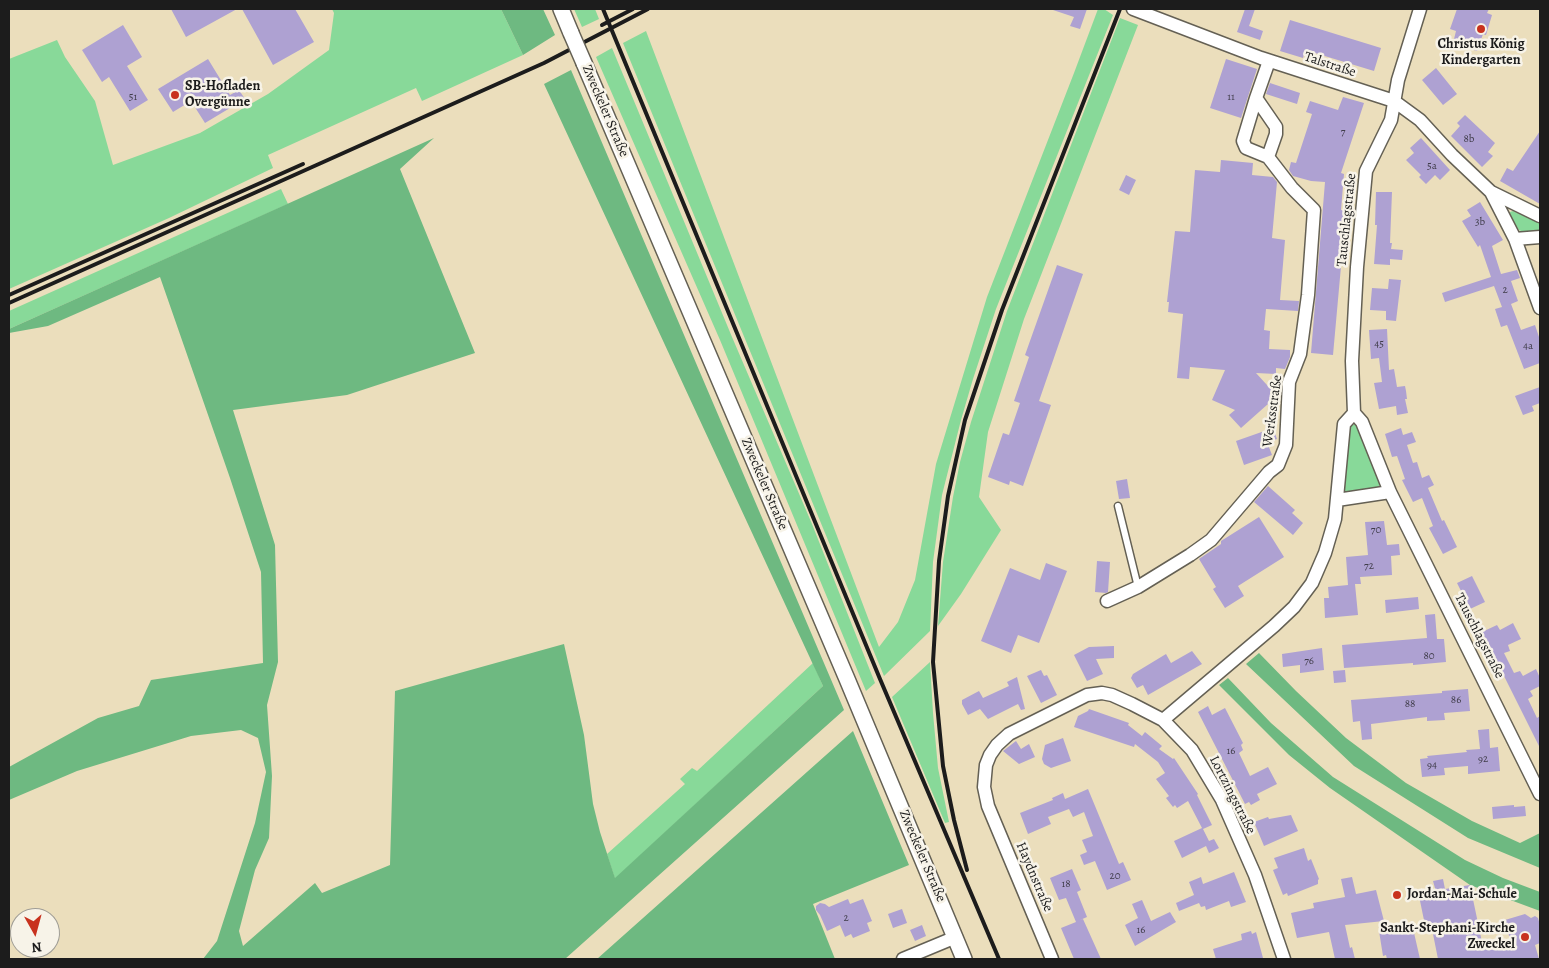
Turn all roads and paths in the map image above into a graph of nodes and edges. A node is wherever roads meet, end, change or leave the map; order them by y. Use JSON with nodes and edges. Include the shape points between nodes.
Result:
{"nodes":[{"id":1,"x":561,"y":9,"type":"edge"},
{"id":2,"x":1133,"y":9,"type":"edge"},
{"id":3,"x":1420,"y":9,"type":"edge"},
{"id":4,"x":1269,"y":60,"type":"junction"},
{"id":5,"x":1256,"y":98,"type":"junction"},
{"id":6,"x":1394,"y":101,"type":"junction"},
{"id":7,"x":1268,"y":157,"type":"junction"},
{"id":8,"x":1491,"y":192,"type":"junction"},
{"id":9,"x":1540,"y":216,"type":"edge"},
{"id":10,"x":1540,"y":237,"type":"edge"},
{"id":11,"x":1515,"y":239,"type":"junction"},
{"id":12,"x":1540,"y":308,"type":"edge"},
{"id":13,"x":1354,"y":413,"type":"junction"},
{"id":14,"x":1390,"y":492,"type":"junction"},
{"id":15,"x":1337,"y":500,"type":"junction"},
{"id":16,"x":1118,"y":506,"type":"dead end"},
{"id":17,"x":1138,"y":587,"type":"junction"},
{"id":18,"x":1106,"y":601,"type":"dead end"},
{"id":19,"x":1163,"y":720,"type":"junction"},
{"id":20,"x":1540,"y":794,"type":"edge"},
{"id":21,"x":988,"y":806,"type":"joint"},
{"id":22,"x":956,"y":937,"type":"junction"},
{"id":23,"x":903,"y":959,"type":"edge"},
{"id":24,"x":964,"y":959,"type":"edge"},
{"id":25,"x":1052,"y":959,"type":"edge"},
{"id":26,"x":1284,"y":959,"type":"edge"}],
"edges":[{"from":1,"to":22,"type":"street","name":"Zweckeler Straße","bridge":true},
{"from":2,"to":4,"type":"street","name":"Talstraße"},
{"from":3,"to":6,"type":"street","name":"Tauschlagstraße"},
{"from":4,"to":5,"type":"street","name":"Werksstraße"},
{"from":4,"to":6,"type":"street","name":"Talstraße"},
{"from":5,"to":7,"type":"street","via":[[1276,127]]},
{"from":5,"to":7,"type":"street","name":"Werksstraße","via":[[1243,141],[1246,148]]},
{"from":6,"to":8,"type":"street","name":"Talstraße","via":[[1420,120]]},
{"from":6,"to":13,"type":"street","name":"Tauschlagstraße","via":[[1391,120],[1366,171],[1352,361]]},
{"from":7,"to":17,"type":"street","name":"Werksstraße","via":[[1314,210],[1300,354],[1289,382],[1286,445],[1278,465],[1211,540]]},
{"from":8,"to":9,"type":"street","name":"Talstraße"},
{"from":8,"to":11,"type":"street","name":"Talstraße"},
{"from":10,"to":11,"type":"street"},
{"from":11,"to":12,"type":"street","name":"Talstraße"},
{"from":13,"to":14,"type":"street","name":"Tauschlagstraße","via":[[1362,422]]},
{"from":13,"to":15,"type":"street","name":"Tauschlagstraße","via":[[1344,424]]},
{"from":14,"to":15,"type":"street"},
{"from":14,"to":20,"type":"street","name":"Tauschlagstraße"},
{"from":15,"to":19,"type":"street","name":"Tauschlagstraße","via":[[1325,553],[1312,582],[1294,607]]},
{"from":16,"to":17,"type":"lane"},
{"from":17,"to":18,"type":"street","name":"Werksstraße"},
{"from":19,"to":21,"type":"street","name":"Lortzingstraße","via":[[1112,695],[1087,695],[1009,734],[996,744],[986,765],[984,788]]},
{"from":19,"to":26,"type":"street","name":"Lortzingstraße","via":[[1192,750],[1222,800],[1255,875]]},
{"from":21,"to":25,"type":"street","name":"Haydnstraße"},
{"from":22,"to":23,"type":"street"},
{"from":22,"to":24,"type":"street","name":"Zweckeler Straße"}]}
